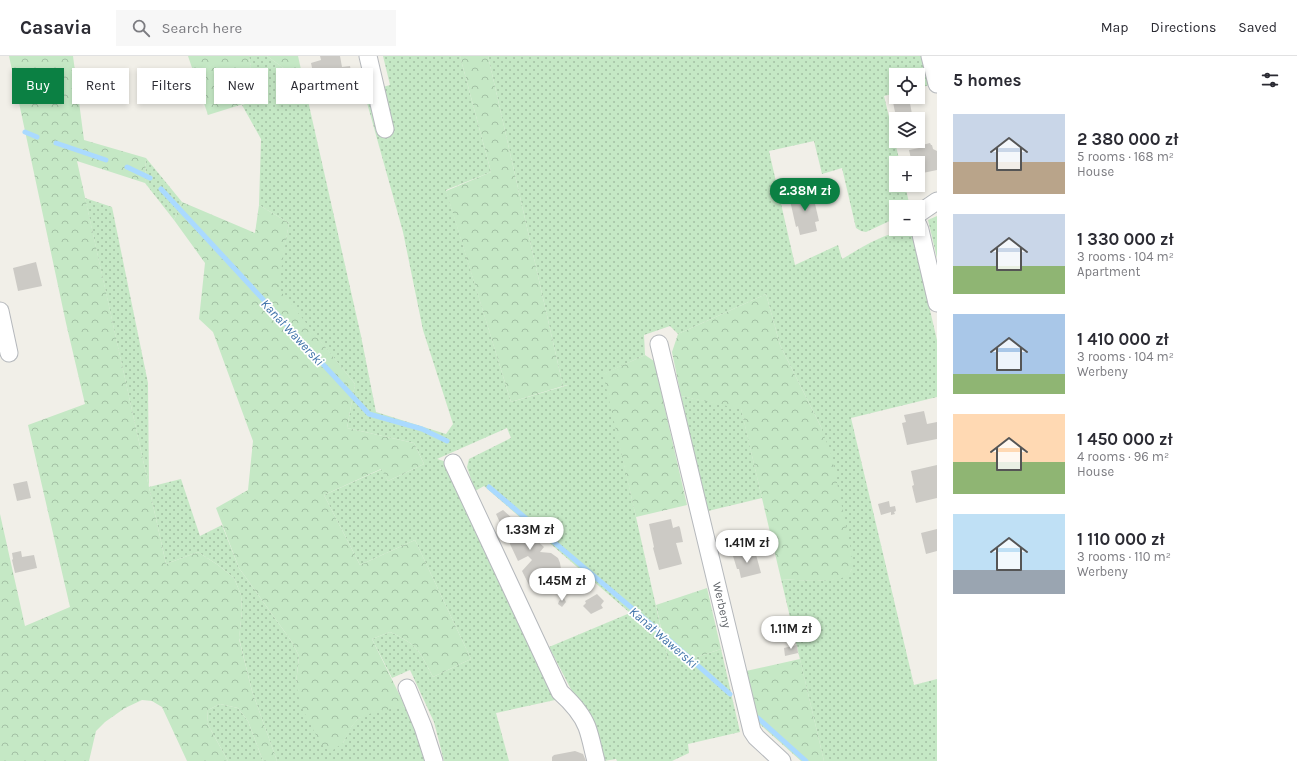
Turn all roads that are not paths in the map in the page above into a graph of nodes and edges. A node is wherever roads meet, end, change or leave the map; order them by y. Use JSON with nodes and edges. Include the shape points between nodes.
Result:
{"nodes":[{"id":1,"x":368,"y":56,"type":"edge"},
{"id":2,"x":930,"y":56,"type":"edge"},
{"id":3,"x":937,"y":84,"type":"edge"},
{"id":4,"x":385,"y":129,"type":"dead end"},
{"id":5,"x":937,"y":201,"type":"edge"},
{"id":6,"x":925,"y":209,"type":"edge"},
{"id":7,"x":921,"y":236,"type":"edge"},
{"id":8,"x":937,"y":302,"type":"edge"},
{"id":9,"x":0,"y":311,"type":"edge"},
{"id":10,"x":659,"y":344,"type":"dead end"},
{"id":11,"x":9,"y":353,"type":"dead end"},
{"id":12,"x":453,"y":463,"type":"dead end"},
{"id":13,"x":407,"y":688,"type":"dead end"},
{"id":14,"x":434,"y":761,"type":"edge"},
{"id":15,"x":596,"y":761,"type":"edge"},
{"id":16,"x":782,"y":761,"type":"edge"}],
"edges":[{"from":1,"to":4,"type":"street"},
{"from":2,"to":3,"type":"street"},
{"from":5,"to":6,"type":"street"},
{"from":7,"to":8,"type":"street"},
{"from":9,"to":11,"type":"street"},
{"from":10,"to":16,"type":"street","name":"Werbeny","via":[[752,731]]},
{"from":12,"to":15,"type":"street","via":[[560,692],[587,727]]},
{"from":13,"to":14,"type":"street"}]}
